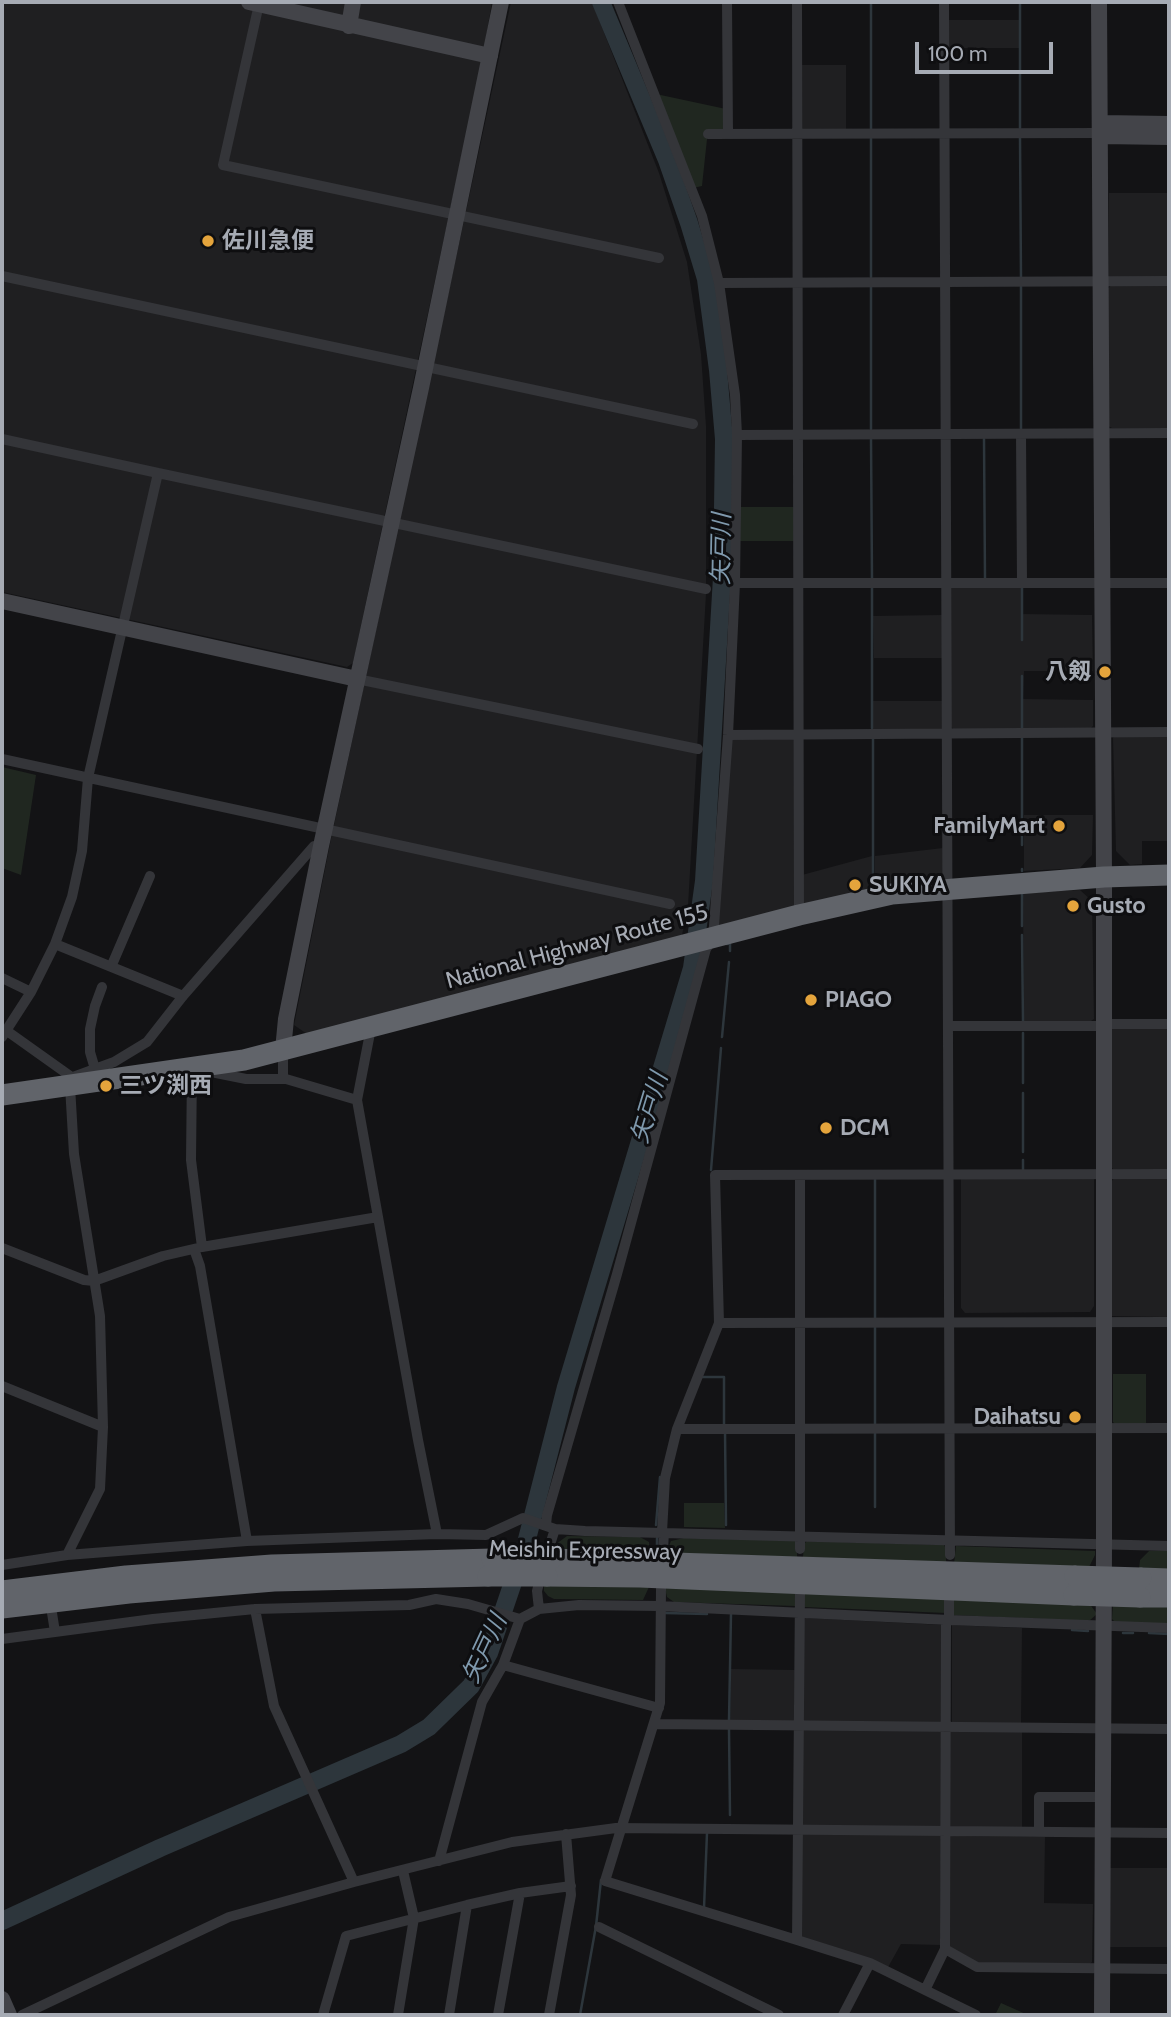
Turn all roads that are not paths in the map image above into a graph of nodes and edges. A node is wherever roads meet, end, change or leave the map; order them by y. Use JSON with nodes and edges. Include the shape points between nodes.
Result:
{"nodes":[{"id":1,"x":353,"y":2,"type":"edge"},
{"id":2,"x":501,"y":2,"type":"edge"},
{"id":3,"x":618,"y":2,"type":"edge"},
{"id":4,"x":727,"y":2,"type":"edge"},
{"id":5,"x":797,"y":2,"type":"edge"},
{"id":6,"x":944,"y":2,"type":"edge"},
{"id":7,"x":1099,"y":2,"type":"edge"},
{"id":8,"x":254,"y":3,"type":"edge"},
{"id":9,"x":349,"y":26,"type":"junction"},
{"id":10,"x":490,"y":56,"type":"junction"},
{"id":11,"x":1169,"y":124,"type":"edge"},
{"id":12,"x":1101,"y":131,"type":"junction"},
{"id":13,"x":708,"y":134,"type":"dead end"},
{"id":14,"x":728,"y":134,"type":"junction"},
{"id":15,"x":797,"y":134,"type":"junction"},
{"id":16,"x":945,"y":134,"type":"junction"},
{"id":17,"x":1169,"y":137,"type":"edge"},
{"id":18,"x":457,"y":215,"type":"junction"},
{"id":19,"x":660,"y":258,"type":"dead end"},
{"id":20,"x":2,"y":276,"type":"edge"},
{"id":21,"x":1169,"y":281,"type":"edge"},
{"id":22,"x":945,"y":282,"type":"junction"},
{"id":23,"x":1100,"y":282,"type":"junction"},
{"id":24,"x":719,"y":283,"type":"junction"},
{"id":25,"x":797,"y":283,"type":"junction"},
{"id":26,"x":426,"y":365,"type":"junction"},
{"id":27,"x":693,"y":424,"type":"dead end"},
{"id":28,"x":1169,"y":433,"type":"edge"},
{"id":29,"x":1021,"y":434,"type":"junction"},
{"id":30,"x":1101,"y":434,"type":"junction"},
{"id":31,"x":737,"y":435,"type":"junction"},
{"id":32,"x":798,"y":435,"type":"junction"},
{"id":33,"x":945,"y":435,"type":"junction"},
{"id":34,"x":2,"y":439,"type":"edge"},
{"id":35,"x":158,"y":473,"type":"junction"},
{"id":36,"x":391,"y":522,"type":"junction"},
{"id":37,"x":734,"y":583,"type":"junction"},
{"id":38,"x":798,"y":583,"type":"junction"},
{"id":39,"x":946,"y":583,"type":"junction"},
{"id":40,"x":1022,"y":583,"type":"junction"},
{"id":41,"x":1101,"y":583,"type":"junction"},
{"id":42,"x":1169,"y":583,"type":"edge"},
{"id":43,"x":706,"y":589,"type":"dead end"},
{"id":44,"x":2,"y":601,"type":"edge"},
{"id":45,"x":121,"y":627,"type":"junction"},
{"id":46,"x":357,"y":678,"type":"junction"},
{"id":47,"x":1103,"y":732,"type":"junction"},
{"id":48,"x":1169,"y":732,"type":"edge"},
{"id":49,"x":946,"y":733,"type":"junction"},
{"id":50,"x":799,"y":734,"type":"junction"},
{"id":51,"x":728,"y":735,"type":"junction"},
{"id":52,"x":698,"y":749,"type":"dead end"},
{"id":53,"x":2,"y":759,"type":"edge"},
{"id":54,"x":88,"y":778,"type":"junction"},
{"id":55,"x":325,"y":829,"type":"junction"},
{"id":56,"x":321,"y":846,"type":"junction"},
{"id":57,"x":1169,"y":875,"type":"edge"},
{"id":58,"x":150,"y":876,"type":"dead end"},
{"id":59,"x":1104,"y":877,"type":"junction"},
{"id":60,"x":946,"y":889,"type":"junction"},
{"id":61,"x":670,"y":904,"type":"dead end"},
{"id":62,"x":799,"y":915,"type":"junction"},
{"id":63,"x":711,"y":939,"type":"junction"},
{"id":64,"x":55,"y":944,"type":"junction"},
{"id":65,"x":111,"y":967,"type":"junction"},
{"id":66,"x":2,"y":978,"type":"edge"},
{"id":67,"x":102,"y":987,"type":"dead end"},
{"id":68,"x":32,"y":992,"type":"junction"},
{"id":69,"x":183,"y":996,"type":"junction"},
{"id":70,"x":1169,"y":1024,"type":"edge"},
{"id":71,"x":1102,"y":1025,"type":"junction"},
{"id":72,"x":948,"y":1026,"type":"junction"},
{"id":73,"x":371,"y":1028,"type":"junction"},
{"id":74,"x":4,"y":1034,"type":"edge"},
{"id":75,"x":283,"y":1050,"type":"junction"},
{"id":76,"x":198,"y":1068,"type":"junction"},
{"id":77,"x":94,"y":1069,"type":"junction"},
{"id":78,"x":283,"y":1079,"type":"junction"},
{"id":79,"x":72,"y":1082,"type":"junction"},
{"id":80,"x":2,"y":1095,"type":"edge"},
{"id":81,"x":357,"y":1100,"type":"junction"},
{"id":82,"x":1169,"y":1174,"type":"edge"},
{"id":83,"x":800,"y":1175,"type":"junction"},
{"id":84,"x":949,"y":1175,"type":"junction"},
{"id":85,"x":1103,"y":1175,"type":"junction"},
{"id":86,"x":378,"y":1217,"type":"junction"},
{"id":87,"x":2,"y":1248,"type":"edge"},
{"id":88,"x":198,"y":1248,"type":"junction"},
{"id":89,"x":94,"y":1281,"type":"junction"},
{"id":90,"x":1169,"y":1322,"type":"edge"},
{"id":91,"x":719,"y":1323,"type":"junction"},
{"id":92,"x":950,"y":1323,"type":"junction"},
{"id":93,"x":1104,"y":1323,"type":"junction"},
{"id":94,"x":800,"y":1324,"type":"junction"},
{"id":95,"x":2,"y":1385,"type":"edge"},
{"id":96,"x":103,"y":1427,"type":"junction"},
{"id":97,"x":950,"y":1428,"type":"junction"},
{"id":98,"x":1104,"y":1428,"type":"junction"},
{"id":99,"x":1169,"y":1428,"type":"edge"},
{"id":100,"x":677,"y":1429,"type":"junction"},
{"id":101,"x":800,"y":1429,"type":"junction"},
{"id":102,"x":549,"y":1526,"type":"junction"},
{"id":103,"x":663,"y":1532,"type":"junction"},
{"id":104,"x":442,"y":1535,"type":"junction"},
{"id":105,"x":800,"y":1536,"type":"junction"},
{"id":106,"x":247,"y":1541,"type":"junction"},
{"id":107,"x":951,"y":1541,"type":"junction"},
{"id":108,"x":1104,"y":1545,"type":"junction"},
{"id":109,"x":1169,"y":1546,"type":"edge"},
{"id":110,"x":445,"y":1549,"type":"dead end"},
{"id":111,"x":800,"y":1549,"type":"dead end"},
{"id":112,"x":663,"y":1550,"type":"dead end"},
{"id":113,"x":67,"y":1555,"type":"junction"},
{"id":114,"x":950,"y":1555,"type":"dead end"},
{"id":115,"x":2,"y":1564,"type":"edge"},
{"id":116,"x":490,"y":1568,"type":"junction"},
{"id":117,"x":1169,"y":1579,"type":"edge"},
{"id":118,"x":438,"y":1587,"type":"dead end"},
{"id":119,"x":660,"y":1588,"type":"dead end"},
{"id":120,"x":1141,"y":1588,"type":"junction"},
{"id":121,"x":2,"y":1591,"type":"edge"},
{"id":122,"x":800,"y":1592,"type":"dead end"},
{"id":123,"x":1169,"y":1597,"type":"edge"},
{"id":124,"x":949,"y":1598,"type":"dead end"},
{"id":125,"x":436,"y":1599,"type":"junction"},
{"id":126,"x":660,"y":1606,"type":"junction"},
{"id":127,"x":2,"y":1608,"type":"edge"},
{"id":128,"x":255,"y":1609,"type":"junction"},
{"id":129,"x":539,"y":1609,"type":"junction"},
{"id":130,"x":52,"y":1613,"type":"dead end"},
{"id":131,"x":799,"y":1613,"type":"junction"},
{"id":132,"x":518,"y":1619,"type":"junction"},
{"id":133,"x":948,"y":1620,"type":"junction"},
{"id":134,"x":1104,"y":1625,"type":"junction"},
{"id":135,"x":1169,"y":1628,"type":"edge"},
{"id":136,"x":55,"y":1632,"type":"junction"},
{"id":137,"x":2,"y":1639,"type":"edge"},
{"id":138,"x":503,"y":1665,"type":"junction"},
{"id":139,"x":659,"y":1708,"type":"junction"},
{"id":140,"x":654,"y":1724,"type":"junction"},
{"id":141,"x":800,"y":1725,"type":"junction"},
{"id":142,"x":946,"y":1727,"type":"junction"},
{"id":143,"x":1104,"y":1728,"type":"junction"},
{"id":144,"x":1169,"y":1729,"type":"edge"},
{"id":145,"x":1103,"y":1797,"type":"junction"},
{"id":146,"x":621,"y":1828,"type":"junction"},
{"id":147,"x":798,"y":1830,"type":"junction"},
{"id":148,"x":945,"y":1832,"type":"junction"},
{"id":149,"x":1039,"y":1832,"type":"junction"},
{"id":150,"x":1103,"y":1833,"type":"junction"},
{"id":151,"x":1169,"y":1833,"type":"edge"},
{"id":152,"x":566,"y":1834,"type":"junction"},
{"id":153,"x":439,"y":1861,"type":"junction"},
{"id":154,"x":403,"y":1871,"type":"junction"},
{"id":155,"x":354,"y":1882,"type":"junction"},
{"id":156,"x":571,"y":1886,"type":"junction"},
{"id":157,"x":520,"y":1893,"type":"junction"},
{"id":158,"x":467,"y":1905,"type":"junction"},
{"id":159,"x":414,"y":1918,"type":"junction"},
{"id":160,"x":599,"y":1927,"type":"dead end"},
{"id":161,"x":797,"y":1940,"type":"junction"},
{"id":162,"x":945,"y":1949,"type":"junction"},
{"id":163,"x":870,"y":1963,"type":"junction"},
{"id":164,"x":1102,"y":1968,"type":"junction"},
{"id":165,"x":1169,"y":1969,"type":"edge"},
{"id":166,"x":925,"y":1990,"type":"junction"},
{"id":167,"x":2,"y":1999,"type":"edge"},
{"id":168,"x":9,"y":2015,"type":"edge"},
{"id":169,"x":22,"y":2015,"type":"edge"},
{"id":170,"x":323,"y":2015,"type":"edge"},
{"id":171,"x":398,"y":2015,"type":"edge"},
{"id":172,"x":449,"y":2015,"type":"edge"},
{"id":173,"x":498,"y":2015,"type":"edge"},
{"id":174,"x":549,"y":2015,"type":"edge"},
{"id":175,"x":779,"y":2015,"type":"edge"},
{"id":176,"x":843,"y":2015,"type":"edge"},
{"id":177,"x":976,"y":2015,"type":"edge"},
{"id":178,"x":1102,"y":2015,"type":"edge"}],
"edges":[{"from":1,"to":9,"type":"street"},
{"from":2,"to":10,"type":"street"},
{"from":3,"to":24,"type":"street","via":[[702,216]]},
{"from":4,"to":14,"type":"street"},
{"from":5,"to":15,"type":"street"},
{"from":6,"to":16,"type":"street"},
{"from":7,"to":12,"type":"street"},
{"from":8,"to":9,"type":"street"},
{"from":8,"to":18,"type":"street","via":[[223,165]]},
{"from":9,"to":10,"type":"street"},
{"from":10,"to":18,"type":"street"},
{"from":11,"to":12,"type":"street"},
{"from":12,"to":16,"type":"street"},
{"from":12,"to":17,"type":"street"},
{"from":12,"to":23,"type":"street"},
{"from":13,"to":14,"type":"street"},
{"from":14,"to":15,"type":"street"},
{"from":15,"to":16,"type":"street"},
{"from":15,"to":25,"type":"street"},
{"from":16,"to":22,"type":"street"},
{"from":18,"to":19,"type":"street"},
{"from":18,"to":26,"type":"street"},
{"from":20,"to":26,"type":"street"},
{"from":21,"to":23,"type":"street"},
{"from":22,"to":23,"type":"street"},
{"from":22,"to":25,"type":"street"},
{"from":22,"to":33,"type":"street"},
{"from":23,"to":30,"type":"street"},
{"from":24,"to":25,"type":"street"},
{"from":24,"to":31,"type":"street"},
{"from":25,"to":32,"type":"street"},
{"from":26,"to":27,"type":"street"},
{"from":26,"to":36,"type":"street"},
{"from":28,"to":30,"type":"street"},
{"from":29,"to":30,"type":"street"},
{"from":29,"to":33,"type":"street"},
{"from":29,"to":40,"type":"street"},
{"from":30,"to":41,"type":"street"},
{"from":31,"to":32,"type":"street"},
{"from":31,"to":37,"type":"street"},
{"from":32,"to":33,"type":"street"},
{"from":32,"to":38,"type":"street"},
{"from":33,"to":39,"type":"street"},
{"from":34,"to":35,"type":"street"},
{"from":35,"to":36,"type":"street"},
{"from":35,"to":45,"type":"street"},
{"from":36,"to":43,"type":"street"},
{"from":36,"to":46,"type":"street"},
{"from":37,"to":38,"type":"street"},
{"from":37,"to":51,"type":"street"},
{"from":38,"to":39,"type":"street"},
{"from":38,"to":50,"type":"street"},
{"from":39,"to":40,"type":"street"},
{"from":39,"to":49,"type":"street"},
{"from":40,"to":41,"type":"street"},
{"from":41,"to":42,"type":"street"},
{"from":41,"to":47,"type":"street"},
{"from":44,"to":45,"type":"street"},
{"from":45,"to":46,"type":"street"},
{"from":45,"to":54,"type":"street"},
{"from":46,"to":52,"type":"street"},
{"from":46,"to":55,"type":"street"},
{"from":47,"to":48,"type":"street"},
{"from":47,"to":49,"type":"street"},
{"from":47,"to":59,"type":"street"},
{"from":49,"to":50,"type":"street"},
{"from":49,"to":60,"type":"street"},
{"from":50,"to":51,"type":"street"},
{"from":50,"to":62,"type":"street"},
{"from":51,"to":63,"type":"street"},
{"from":53,"to":54,"type":"street"},
{"from":54,"to":55,"type":"street"},
{"from":54,"to":64,"type":"street","via":[[82,851]]},
{"from":55,"to":56,"type":"street"},
{"from":55,"to":61,"type":"street"},
{"from":56,"to":69,"type":"street","via":[[314,846]]},
{"from":56,"to":75,"type":"street"},
{"from":57,"to":59,"type":"highway","name":"National Highway Route 155"},
{"from":58,"to":65,"type":"street"},
{"from":59,"to":60,"type":"highway","name":"National Highway Route 155"},
{"from":59,"to":71,"type":"street"},
{"from":60,"to":62,"type":"highway","name":"National Highway Route 155","via":[[891,894]]},
{"from":60,"to":72,"type":"street"},
{"from":62,"to":63,"type":"highway","name":"National Highway Route 155"},
{"from":63,"to":73,"type":"highway","name":"National Highway Route 155"},
{"from":63,"to":102,"type":"street","via":[[547,1515]]},
{"from":64,"to":65,"type":"street"},
{"from":64,"to":68,"type":"street"},
{"from":65,"to":69,"type":"street"},
{"from":66,"to":68,"type":"street"},
{"from":67,"to":77,"type":"street","via":[[90,1029]]},
{"from":68,"to":74,"type":"street"},
{"from":69,"to":77,"type":"street","via":[[147,1042]]},
{"from":70,"to":71,"type":"street"},
{"from":71,"to":72,"type":"street"},
{"from":71,"to":85,"type":"street"},
{"from":72,"to":84,"type":"street"},
{"from":73,"to":75,"type":"highway","name":"National Highway Route 155"},
{"from":73,"to":81,"type":"street"},
{"from":74,"to":79,"type":"street"},
{"from":75,"to":76,"type":"highway","name":"National Highway Route 155"},
{"from":75,"to":78,"type":"street"},
{"from":76,"to":78,"type":"street","via":[[246,1079]]},
{"from":76,"to":79,"type":"highway","name":"National Highway Route 155"},
{"from":76,"to":88,"type":"street","via":[[191,1160]]},
{"from":77,"to":79,"type":"street"},
{"from":78,"to":81,"type":"street"},
{"from":79,"to":80,"type":"highway","name":"National Highway Route 155"},
{"from":79,"to":89,"type":"street","via":[[74,1154]]},
{"from":81,"to":86,"type":"street"},
{"from":82,"to":85,"type":"street"},
{"from":83,"to":84,"type":"street"},
{"from":83,"to":91,"type":"street","via":[[715,1175]]},
{"from":83,"to":94,"type":"street"},
{"from":84,"to":85,"type":"street"},
{"from":84,"to":92,"type":"street"},
{"from":85,"to":93,"type":"street"},
{"from":86,"to":88,"type":"street"},
{"from":86,"to":104,"type":"street"},
{"from":87,"to":89,"type":"street"},
{"from":88,"to":89,"type":"street"},
{"from":88,"to":106,"type":"street"},
{"from":89,"to":96,"type":"street","via":[[100,1316]]},
{"from":90,"to":93,"type":"street"},
{"from":91,"to":94,"type":"street"},
{"from":91,"to":100,"type":"street"},
{"from":92,"to":93,"type":"street"},
{"from":92,"to":94,"type":"street"},
{"from":92,"to":97,"type":"street"},
{"from":93,"to":98,"type":"street"},
{"from":94,"to":101,"type":"street"},
{"from":95,"to":96,"type":"street"},
{"from":96,"to":113,"type":"street","via":[[100,1489]]},
{"from":97,"to":98,"type":"street"},
{"from":97,"to":101,"type":"street"},
{"from":97,"to":107,"type":"street"},
{"from":98,"to":99,"type":"street"},
{"from":98,"to":108,"type":"street"},
{"from":100,"to":101,"type":"street"},
{"from":100,"to":103,"type":"street","via":[[664,1478]]},
{"from":101,"to":105,"type":"street"},
{"from":102,"to":103,"type":"street"},
{"from":102,"to":104,"type":"street","via":[[523,1518],[486,1535]]},
{"from":102,"to":129,"type":"street","via":[[537,1591]]},
{"from":103,"to":105,"type":"street"},
{"from":103,"to":112,"type":"street"},
{"from":104,"to":106,"type":"street"},
{"from":104,"to":110,"type":"street"},
{"from":105,"to":107,"type":"street"},
{"from":105,"to":111,"type":"street"},
{"from":106,"to":113,"type":"street"},
{"from":107,"to":108,"type":"street"},
{"from":107,"to":114,"type":"street"},
{"from":108,"to":109,"type":"street"},
{"from":108,"to":134,"type":"street"},
{"from":113,"to":115,"type":"street","via":[[45,1563]]},
{"from":116,"to":120,"type":"highway","name":"Meishin Expressway","bridge":true},
{"from":116,"to":121,"type":"highway","name":"Meishin Expressway","via":[[272,1565]]},
{"from":116,"to":127,"type":"highway","name":"Meishin Expressway","via":[[274,1581]]},
{"from":117,"to":120,"type":"highway","name":"Meishin Expressway"},
{"from":118,"to":125,"type":"street"},
{"from":119,"to":126,"type":"street"},
{"from":120,"to":123,"type":"highway","name":"Meishin Expressway"},
{"from":122,"to":131,"type":"street"},
{"from":124,"to":133,"type":"street"},
{"from":125,"to":128,"type":"street","via":[[409,1605]]},
{"from":125,"to":132,"type":"street"},
{"from":126,"to":129,"type":"street"},
{"from":126,"to":131,"type":"street"},
{"from":126,"to":139,"type":"street"},
{"from":128,"to":136,"type":"street"},
{"from":128,"to":155,"type":"street","via":[[274,1706]]},
{"from":129,"to":132,"type":"street"},
{"from":130,"to":136,"type":"street"},
{"from":131,"to":133,"type":"street"},
{"from":131,"to":141,"type":"street"},
{"from":132,"to":138,"type":"street"},
{"from":133,"to":134,"type":"street"},
{"from":133,"to":142,"type":"street"},
{"from":134,"to":135,"type":"street"},
{"from":134,"to":143,"type":"street"},
{"from":136,"to":137,"type":"street"},
{"from":138,"to":139,"type":"street"},
{"from":138,"to":153,"type":"street","via":[[482,1702]]},
{"from":139,"to":140,"type":"street"},
{"from":140,"to":141,"type":"street"},
{"from":140,"to":146,"type":"street"},
{"from":141,"to":142,"type":"street"},
{"from":141,"to":147,"type":"street"},
{"from":142,"to":143,"type":"street"},
{"from":142,"to":148,"type":"street"},
{"from":143,"to":144,"type":"street"},
{"from":143,"to":145,"type":"street"},
{"from":145,"to":149,"type":"street","via":[[1039,1797]]},
{"from":145,"to":150,"type":"street"},
{"from":146,"to":147,"type":"street"},
{"from":146,"to":152,"type":"street"},
{"from":146,"to":161,"type":"street","via":[[605,1881]]},
{"from":147,"to":148,"type":"street"},
{"from":147,"to":161,"type":"street"},
{"from":148,"to":149,"type":"street"},
{"from":148,"to":162,"type":"street"},
{"from":149,"to":150,"type":"street"},
{"from":150,"to":151,"type":"street"},
{"from":150,"to":164,"type":"street"},
{"from":152,"to":153,"type":"street"},
{"from":152,"to":156,"type":"street"},
{"from":153,"to":154,"type":"street"},
{"from":154,"to":155,"type":"street"},
{"from":154,"to":159,"type":"street"},
{"from":155,"to":169,"type":"street","via":[[229,1917]]},
{"from":156,"to":157,"type":"street"},
{"from":156,"to":174,"type":"street"},
{"from":157,"to":158,"type":"street"},
{"from":157,"to":173,"type":"street"},
{"from":158,"to":159,"type":"street"},
{"from":158,"to":172,"type":"street"},
{"from":159,"to":170,"type":"street","via":[[346,1936]]},
{"from":159,"to":171,"type":"street"},
{"from":160,"to":175,"type":"street"},
{"from":161,"to":163,"type":"street"},
{"from":162,"to":164,"type":"street","via":[[976,1967]]},
{"from":162,"to":166,"type":"street"},
{"from":163,"to":166,"type":"street"},
{"from":163,"to":176,"type":"street"},
{"from":164,"to":165,"type":"street"},
{"from":164,"to":178,"type":"street"},
{"from":166,"to":177,"type":"street"},
{"from":167,"to":168,"type":"street"}]}
